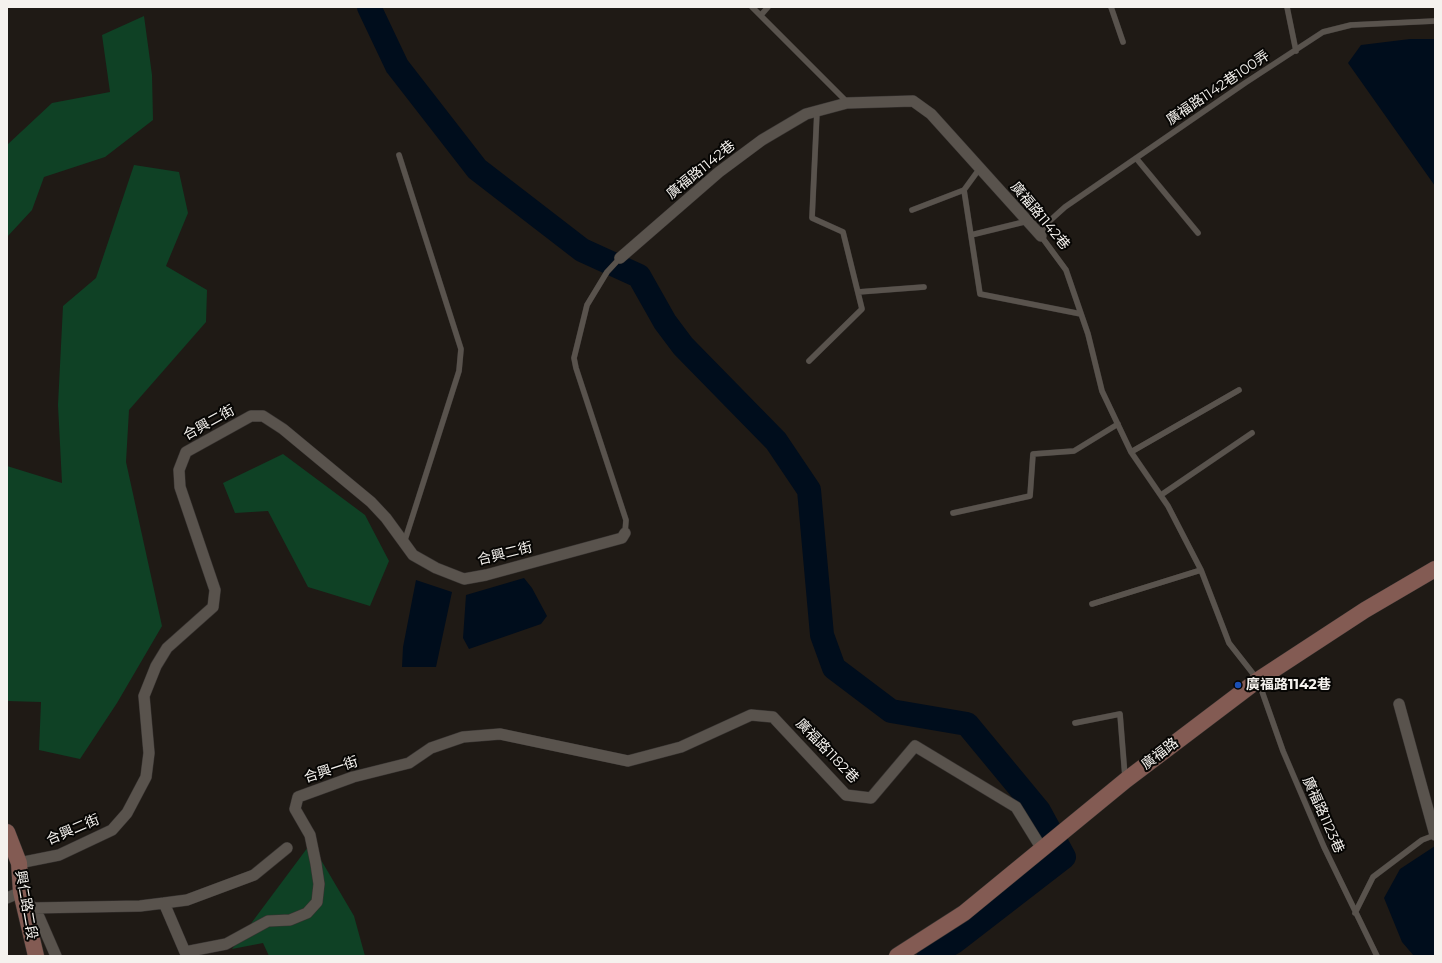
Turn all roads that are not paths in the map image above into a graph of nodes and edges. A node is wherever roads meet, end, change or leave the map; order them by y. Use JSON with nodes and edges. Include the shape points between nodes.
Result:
{"nodes":[{"id":1,"x":752,"y":7,"type":"edge"},
{"id":2,"x":768,"y":7,"type":"edge"},
{"id":3,"x":1111,"y":7,"type":"edge"},
{"id":4,"x":1288,"y":7,"type":"edge"},
{"id":5,"x":761,"y":15,"type":"junction"},
{"id":6,"x":1435,"y":21,"type":"edge"},
{"id":7,"x":1123,"y":42,"type":"dead end"},
{"id":8,"x":1296,"y":51,"type":"junction"},
{"id":9,"x":847,"y":103,"type":"junction"},
{"id":10,"x":817,"y":111,"type":"junction"},
{"id":11,"x":399,"y":155,"type":"dead end"},
{"id":12,"x":1136,"y":158,"type":"junction"},
{"id":13,"x":980,"y":168,"type":"junction"},
{"id":14,"x":964,"y":190,"type":"junction"},
{"id":15,"x":912,"y":210,"type":"dead end"},
{"id":16,"x":1028,"y":221,"type":"junction"},
{"id":17,"x":1198,"y":233,"type":"dead end"},
{"id":18,"x":971,"y":235,"type":"junction"},
{"id":19,"x":1041,"y":236,"type":"junction"},
{"id":20,"x":620,"y":258,"type":"joint"},
{"id":21,"x":924,"y":287,"type":"dead end"},
{"id":22,"x":858,"y":292,"type":"junction"},
{"id":23,"x":1081,"y":314,"type":"junction"},
{"id":24,"x":809,"y":361,"type":"dead end"},
{"id":25,"x":1239,"y":390,"type":"dead end"},
{"id":26,"x":1118,"y":424,"type":"junction"},
{"id":27,"x":1252,"y":433,"type":"dead end"},
{"id":28,"x":1131,"y":452,"type":"junction"},
{"id":29,"x":1161,"y":495,"type":"junction"},
{"id":30,"x":953,"y":513,"type":"dead end"},
{"id":31,"x":625,"y":533,"type":"joint"},
{"id":32,"x":404,"y":543,"type":"junction"},
{"id":33,"x":1435,"y":569,"type":"edge"},
{"id":34,"x":1201,"y":570,"type":"junction"},
{"id":35,"x":1092,"y":604,"type":"dead end"},
{"id":36,"x":1258,"y":680,"type":"junction"},
{"id":37,"x":1399,"y":704,"type":"dead end"},
{"id":38,"x":1075,"y":723,"type":"dead end"},
{"id":39,"x":681,"y":747,"type":"joint"},
{"id":40,"x":1126,"y":780,"type":"junction"},
{"id":41,"x":7,"y":832,"type":"edge"},
{"id":42,"x":1435,"y":835,"type":"edge"},
{"id":43,"x":287,"y":848,"type":"dead end"},
{"id":44,"x":1043,"y":848,"type":"junction"},
{"id":45,"x":19,"y":863,"type":"junction"},
{"id":46,"x":14,"y":895,"type":"edge"},
{"id":47,"x":164,"y":903,"type":"junction"},
{"id":48,"x":32,"y":908,"type":"junction"},
{"id":49,"x":1355,"y":913,"type":"junction"},
{"id":50,"x":1376,"y":955,"type":"edge"},
{"id":51,"x":36,"y":956,"type":"edge"},
{"id":52,"x":56,"y":956,"type":"edge"},
{"id":53,"x":897,"y":956,"type":"edge"}],
"edges":[{"from":1,"to":5,"type":"lane"},
{"from":2,"to":5,"type":"lane"},
{"from":3,"to":7,"type":"lane"},
{"from":4,"to":8,"type":"lane"},
{"from":5,"to":9,"type":"lane"},
{"from":6,"to":8,"type":"lane","name":"廣福路1142巷100弄","via":[[1351,24],[1323,32]]},
{"from":8,"to":12,"type":"lane","name":"廣福路1142巷100弄"},
{"from":9,"to":10,"type":"street","name":"廣福路1142巷"},
{"from":9,"to":13,"type":"street","name":"廣福路1142巷","via":[[913,101],[931,114]]},
{"from":10,"to":20,"type":"street","name":"廣福路1142巷","via":[[806,114],[762,140],[719,172]]},
{"from":10,"to":22,"type":"lane","via":[[812,218],[843,232]]},
{"from":11,"to":32,"type":"lane","via":[[461,349],[458,371]]},
{"from":12,"to":17,"type":"lane"},
{"from":12,"to":19,"type":"lane","name":"廣福路1142巷100弄","via":[[1065,207],[1044,226]]},
{"from":13,"to":14,"type":"lane"},
{"from":13,"to":16,"type":"street","name":"廣福路1142巷"},
{"from":14,"to":15,"type":"lane"},
{"from":14,"to":18,"type":"lane"},
{"from":16,"to":18,"type":"lane"},
{"from":16,"to":19,"type":"street","name":"廣福路1142巷"},
{"from":18,"to":23,"type":"lane","via":[[980,294]]},
{"from":19,"to":23,"type":"lane","name":"廣福路1142巷","via":[[1066,270]]},
{"from":20,"to":31,"type":"lane","via":[[607,272],[586,305],[574,358],[626,520]]},
{"from":21,"to":22,"type":"lane"},
{"from":22,"to":24,"type":"lane","via":[[862,310]]},
{"from":23,"to":26,"type":"lane","name":"廣福路1142巷","via":[[1102,391]]},
{"from":25,"to":28,"type":"lane"},
{"from":26,"to":28,"type":"lane","name":"廣福路1142巷"},
{"from":26,"to":30,"type":"lane","via":[[1074,451],[1033,454],[1030,496]]},
{"from":27,"to":29,"type":"lane"},
{"from":28,"to":29,"type":"lane","name":"廣福路1142巷"},
{"from":29,"to":34,"type":"lane","name":"廣福路1142巷"},
{"from":31,"to":32,"type":"street","name":"合興二街","via":[[622,538],[615,540],[486,575],[464,578],[436,568],[413,555]]},
{"from":32,"to":45,"type":"street","name":"合興二街","via":[[371,502],[283,429],[263,416],[252,416],[186,452],[179,470],[180,487],[215,590],[213,607],[167,648],[156,666],[144,696],[149,753],[146,777],[127,813],[112,830],[59,855]]},
{"from":33,"to":36,"type":"street","name":"廣福路","via":[[1365,610]]},
{"from":34,"to":35,"type":"lane"},
{"from":34,"to":36,"type":"lane","name":"廣福路1142巷","via":[[1229,643]]},
{"from":36,"to":40,"type":"street","name":"廣福路"},
{"from":36,"to":49,"type":"lane","name":"廣福路1123巷","via":[[1282,751]]},
{"from":37,"to":42,"type":"street"},
{"from":38,"to":40,"type":"lane","via":[[1120,714]]},
{"from":39,"to":44,"type":"street","name":"廣福路1182巷","via":[[751,715],[773,717],[846,795],[871,798],[915,746],[1016,808]]},
{"from":39,"to":47,"type":"street","name":"合興一街","via":[[628,761],[500,734],[463,737],[431,748],[409,763],[353,777],[298,797],[295,808],[310,835],[319,884],[317,902],[307,914],[290,920],[268,921],[226,944],[185,952]]},
{"from":40,"to":44,"type":"street","name":"廣福路"},
{"from":41,"to":45,"type":"street","name":"興仁路二段"},
{"from":42,"to":49,"type":"lane","via":[[1422,840],[1373,877]]},
{"from":43,"to":47,"type":"street","via":[[254,875],[187,900]]},
{"from":44,"to":53,"type":"street","name":"廣福路","via":[[964,913]]},
{"from":45,"to":46,"type":"street","name":"興仁路二段"},
{"from":46,"to":48,"type":"street"},
{"from":46,"to":51,"type":"street","name":"興仁路二段"},
{"from":47,"to":48,"type":"street","via":[[140,906]]},
{"from":48,"to":52,"type":"street","via":[[39,917]]},
{"from":49,"to":50,"type":"lane","name":"廣福路1123巷"}]}
